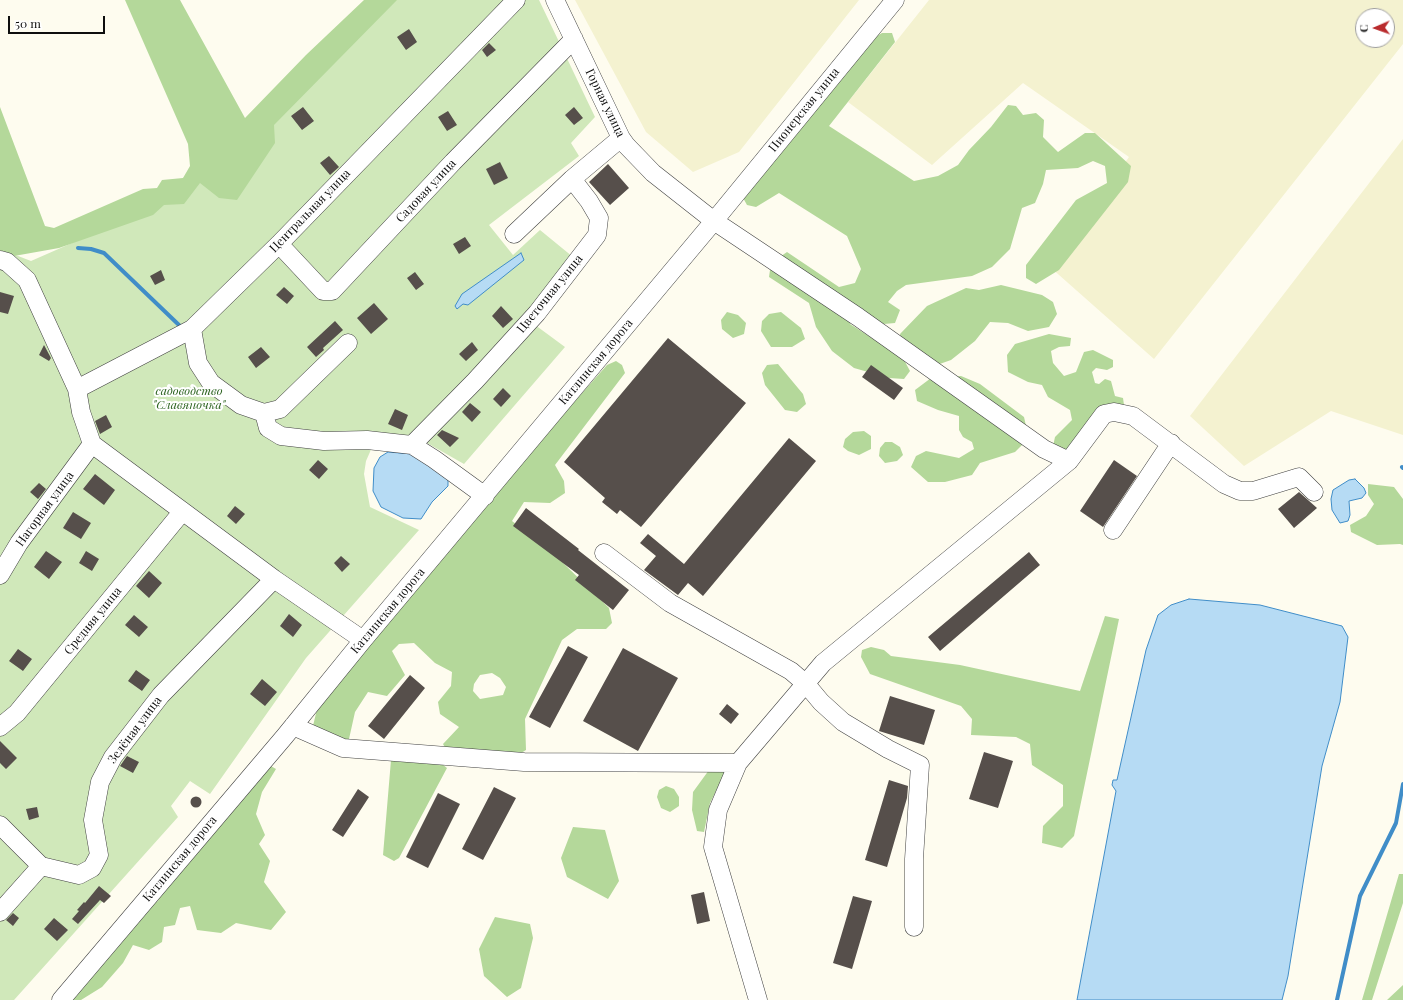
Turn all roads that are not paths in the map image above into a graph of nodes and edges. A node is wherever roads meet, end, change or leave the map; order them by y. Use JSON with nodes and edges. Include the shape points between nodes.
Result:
{"nodes":[{"id":1,"x":516,"y":0,"type":"edge"},
{"id":2,"x":555,"y":0,"type":"edge"},
{"id":3,"x":895,"y":0,"type":"edge"},
{"id":4,"x":574,"y":39,"type":"junction"},
{"id":5,"x":621,"y":138,"type":"junction"},
{"id":6,"x":572,"y":179,"type":"junction"},
{"id":7,"x":714,"y":221,"type":"junction"},
{"id":8,"x":514,"y":234,"type":"dead end"},
{"id":9,"x":279,"y":244,"type":"junction"},
{"id":10,"x":0,"y":260,"type":"edge"},
{"id":11,"x":192,"y":329,"type":"junction"},
{"id":12,"x":348,"y":343,"type":"dead end"},
{"id":13,"x":77,"y":388,"type":"junction"},
{"id":14,"x":264,"y":413,"type":"junction"},
{"id":15,"x":1171,"y":443,"type":"junction"},
{"id":16,"x":92,"y":444,"type":"junction"},
{"id":17,"x":412,"y":445,"type":"junction"},
{"id":18,"x":1069,"y":461,"type":"junction"},
{"id":19,"x":1314,"y":492,"type":"dead end"},
{"id":20,"x":485,"y":496,"type":"junction"},
{"id":21,"x":182,"y":512,"type":"junction"},
{"id":22,"x":1113,"y":530,"type":"dead end"},
{"id":23,"x":604,"y":553,"type":"dead end"},
{"id":24,"x":0,"y":575,"type":"edge"},
{"id":25,"x":274,"y":579,"type":"junction"},
{"id":26,"x":363,"y":640,"type":"junction"},
{"id":27,"x":806,"y":684,"type":"junction"},
{"id":28,"x":293,"y":726,"type":"junction"},
{"id":29,"x":0,"y":727,"type":"edge"},
{"id":30,"x":738,"y":763,"type":"junction"},
{"id":31,"x":0,"y":825,"type":"edge"},
{"id":32,"x":41,"y":866,"type":"junction"},
{"id":33,"x":0,"y":912,"type":"edge"},
{"id":34,"x":914,"y":928,"type":"dead end"},
{"id":35,"x":61,"y":1000,"type":"edge"},
{"id":36,"x":758,"y":1000,"type":"edge"}],
"edges":[{"from":1,"to":9,"type":"street","name":"Центральная улица"},
{"from":2,"to":4,"type":"street","name":"Горная улица"},
{"from":3,"to":7,"type":"street","name":"Пионерская улица"},
{"from":4,"to":5,"type":"street","name":"Горная улица"},
{"from":4,"to":9,"type":"street","name":"Садовая улица","via":[[452,162],[332,291],[322,291]]},
{"from":5,"to":6,"type":"street"},
{"from":5,"to":7,"type":"street","name":"Горная улица","via":[[653,173]]},
{"from":6,"to":8,"type":"street"},
{"from":6,"to":17,"type":"street","name":"Цветочная улица","via":[[599,218],[597,235],[537,313],[476,381]]},
{"from":7,"to":18,"type":"street","name":"Горная улица","via":[[858,317],[1044,449]]},
{"from":7,"to":20,"type":"street","name":"Катлинская дорога"},
{"from":9,"to":11,"type":"street","name":"Центральная улица"},
{"from":10,"to":13,"type":"street","via":[[7,262],[27,280]]},
{"from":11,"to":13,"type":"street","name":"Центральная улица"},
{"from":11,"to":14,"type":"street","via":[[198,363],[211,383],[241,405]]},
{"from":12,"to":14,"type":"street","via":[[280,409]]},
{"from":13,"to":16,"type":"street","via":[[81,412]]},
{"from":14,"to":17,"type":"street","via":[[268,428],[281,436],[324,441],[367,440]]},
{"from":15,"to":18,"type":"street","via":[[1133,416],[1114,412],[1104,414]]},
{"from":15,"to":19,"type":"street","via":[[1224,484],[1240,491],[1253,491],[1299,477]]},
{"from":15,"to":22,"type":"street"},
{"from":16,"to":21,"type":"street"},
{"from":16,"to":24,"type":"street","name":"Нагорная улица","via":[[19,543]]},
{"from":17,"to":20,"type":"street"},
{"from":18,"to":27,"type":"street","via":[[824,663]]},
{"from":20,"to":26,"type":"street","name":"Катлинская дорога"},
{"from":21,"to":25,"type":"street"},
{"from":21,"to":29,"type":"street","name":"Средняя улица","via":[[17,713]]},
{"from":23,"to":27,"type":"street","via":[[670,603],[791,671]]},
{"from":25,"to":26,"type":"street"},
{"from":25,"to":32,"type":"street","name":"Зелёная улица","via":[[161,695],[113,757],[100,782],[93,820],[98,855],[92,868],[79,875]]},
{"from":26,"to":28,"type":"street","name":"Катлинская дорога"},
{"from":27,"to":30,"type":"street"},
{"from":27,"to":34,"type":"street","via":[[820,702],[843,722],[888,750],[920,765],[914,859]]},
{"from":28,"to":30,"type":"street","via":[[343,748],[524,762]]},
{"from":28,"to":35,"type":"street","name":"Катлинская дорога"},
{"from":30,"to":36,"type":"street","via":[[718,810],[713,847]]},
{"from":31,"to":32,"type":"street"},
{"from":32,"to":33,"type":"street"}]}
